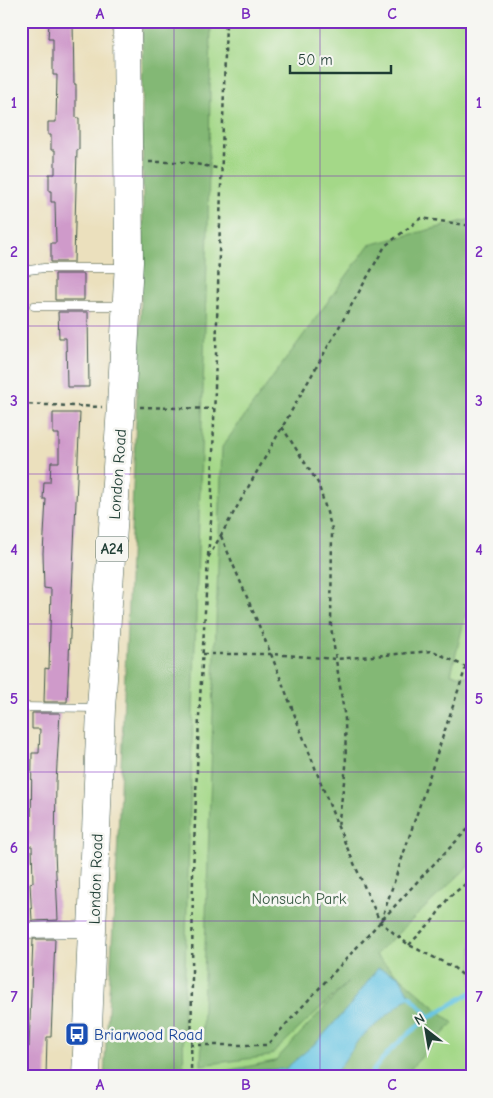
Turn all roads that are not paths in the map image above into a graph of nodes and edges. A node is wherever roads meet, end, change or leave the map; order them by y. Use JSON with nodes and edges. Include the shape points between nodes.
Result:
{"nodes":[{"id":1,"x":127,"y":21,"type":"edge"},
{"id":2,"x":128,"y":268,"type":"junction"},
{"id":3,"x":21,"y":271,"type":"edge"},
{"id":4,"x":34,"y":306,"type":"dead end"},
{"id":5,"x":126,"y":306,"type":"junction"},
{"id":6,"x":21,"y":707,"type":"edge"},
{"id":7,"x":101,"y":708,"type":"junction"},
{"id":8,"x":21,"y":927,"type":"edge"},
{"id":9,"x":93,"y":929,"type":"junction"},
{"id":10,"x":21,"y":934,"type":"edge"},
{"id":11,"x":86,"y":1077,"type":"edge"}],
"edges":[{"from":1,"to":2,"type":"highway","name":"London Road","number":"A24"},
{"from":2,"to":3,"type":"lane"},
{"from":2,"to":5,"type":"highway","name":"London Road","number":"A24"},
{"from":4,"to":5,"type":"lane"},
{"from":5,"to":7,"type":"highway","name":"London Road","number":"A24"},
{"from":6,"to":7,"type":"lane"},
{"from":7,"to":9,"type":"highway","name":"London Road","number":"A24"},
{"from":8,"to":9,"type":"lane"},
{"from":9,"to":10,"type":"lane"},
{"from":9,"to":11,"type":"highway","name":"London Road","number":"A24"}]}
